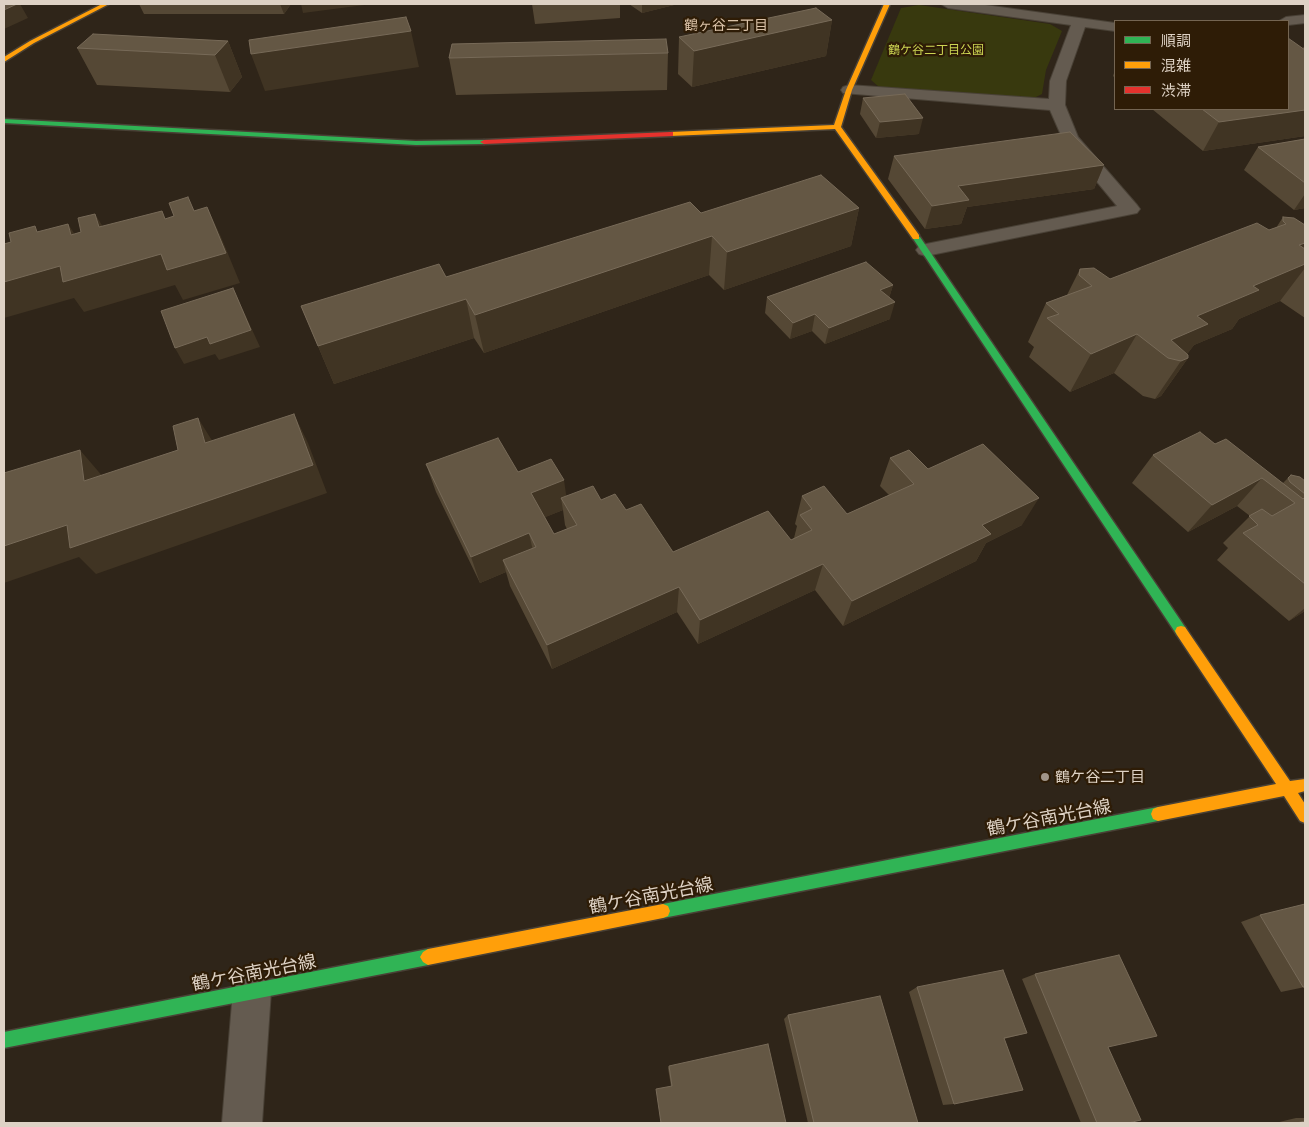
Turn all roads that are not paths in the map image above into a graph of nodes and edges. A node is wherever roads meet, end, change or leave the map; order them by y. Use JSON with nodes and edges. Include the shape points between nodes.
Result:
{"nodes":[{"id":1,"x":106,"y":4,"type":"edge"},
{"id":2,"x":887,"y":4,"type":"edge"},
{"id":3,"x":948,"y":4,"type":"edge"},
{"id":4,"x":1305,"y":19,"type":"edge"},
{"id":5,"x":1289,"y":21,"type":"edge"},
{"id":6,"x":1079,"y":23,"type":"junction"},
{"id":7,"x":1114,"y":27,"type":"edge"},
{"id":8,"x":4,"y":60,"type":"edge"},
{"id":9,"x":849,"y":90,"type":"junction"},
{"id":10,"x":1057,"y":105,"type":"junction"},
{"id":11,"x":4,"y":120,"type":"edge"},
{"id":12,"x":837,"y":127,"type":"junction"},
{"id":13,"x":926,"y":250,"type":"junction"},
{"id":14,"x":1305,"y":785,"type":"edge"},
{"id":15,"x":1287,"y":789,"type":"junction"},
{"id":16,"x":1305,"y":816,"type":"edge"},
{"id":17,"x":252,"y":991,"type":"junction"},
{"id":18,"x":4,"y":1040,"type":"edge"},
{"id":19,"x":242,"y":1123,"type":"edge"}],
"edges":[{"from":1,"to":8,"type":"street"},
{"from":2,"to":9,"type":"street"},
{"from":3,"to":6,"type":"street"},
{"from":4,"to":5,"type":"street"},
{"from":6,"to":7,"type":"street"},
{"from":6,"to":10,"type":"street","via":[[1058,82]]},
{"from":9,"to":10,"type":"street"},
{"from":9,"to":12,"type":"street"},
{"from":10,"to":13,"type":"street","via":[[1070,138],[1130,209]]},
{"from":11,"to":12,"type":"street","via":[[416,143]]},
{"from":12,"to":13,"type":"street"},
{"from":13,"to":15,"type":"street"},
{"from":14,"to":15,"type":"street","name":"鶴ケ谷南光台線"},
{"from":15,"to":16,"type":"street"},
{"from":15,"to":17,"type":"street","name":"鶴ケ谷南光台線"},
{"from":17,"to":18,"type":"street","name":"鶴ケ谷南光台線"},
{"from":17,"to":19,"type":"street"}]}
